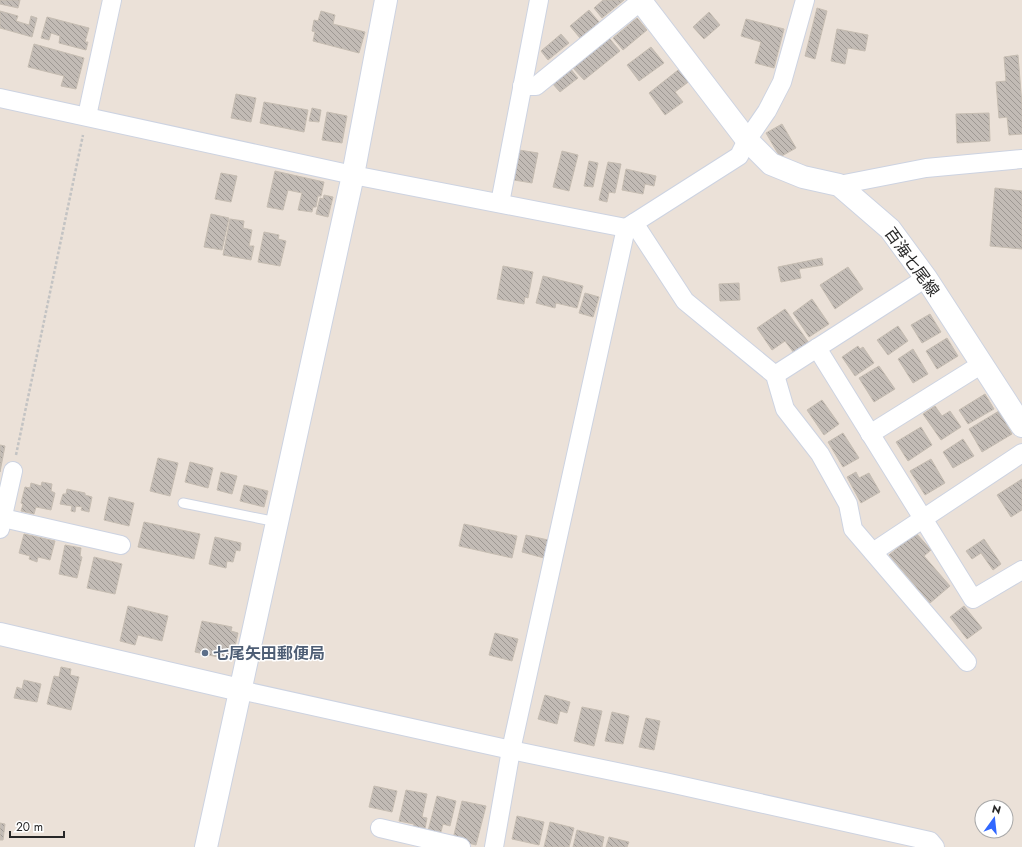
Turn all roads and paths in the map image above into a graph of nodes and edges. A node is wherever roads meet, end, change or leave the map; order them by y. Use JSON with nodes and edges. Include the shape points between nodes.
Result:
{"nodes":[{"id":1,"x":112,"y":0,"type":"edge"},
{"id":2,"x":386,"y":0,"type":"edge"},
{"id":3,"x":539,"y":0,"type":"edge"},
{"id":4,"x":640,"y":0,"type":"edge"},
{"id":5,"x":805,"y":0,"type":"edge"},
{"id":6,"x":522,"y":86,"type":"junction"},
{"id":7,"x":0,"y":98,"type":"edge"},
{"id":8,"x":87,"y":116,"type":"junction"},
{"id":9,"x":747,"y":140,"type":"junction"},
{"id":10,"x":1022,"y":158,"type":"edge"},
{"id":11,"x":353,"y":175,"type":"junction"},
{"id":12,"x":839,"y":185,"type":"junction"},
{"id":13,"x":500,"y":203,"type":"junction"},
{"id":14,"x":630,"y":225,"type":"junction"},
{"id":15,"x":926,"y":278,"type":"junction"},
{"id":16,"x":817,"y":348,"type":"junction"},
{"id":17,"x":982,"y":364,"type":"junction"},
{"id":18,"x":775,"y":375,"type":"junction"},
{"id":19,"x":1022,"y":426,"type":"edge"},
{"id":20,"x":870,"y":434,"type":"junction"},
{"id":21,"x":1022,"y":453,"type":"edge"},
{"id":22,"x":13,"y":471,"type":"joint"},
{"id":23,"x":183,"y":503,"type":"dead end"},
{"id":24,"x":923,"y":519,"type":"junction"},
{"id":25,"x":277,"y":522,"type":"junction"},
{"id":26,"x":1,"y":524,"type":"edge"},
{"id":27,"x":121,"y":545,"type":"dead end"},
{"id":28,"x":873,"y":552,"type":"junction"},
{"id":29,"x":1022,"y":570,"type":"edge"},
{"id":30,"x":0,"y":634,"type":"edge"},
{"id":31,"x":967,"y":662,"type":"dead end"},
{"id":32,"x":240,"y":690,"type":"junction"},
{"id":33,"x":512,"y":750,"type":"junction"},
{"id":34,"x":380,"y":828,"type":"dead end"},
{"id":35,"x":206,"y":847,"type":"edge"},
{"id":36,"x":461,"y":847,"type":"edge"},
{"id":37,"x":494,"y":847,"type":"edge"},
{"id":38,"x":935,"y":847,"type":"edge"}],
"edges":[{"from":1,"to":8,"type":"street"},
{"from":2,"to":11,"type":"street"},
{"from":3,"to":6,"type":"street"},
{"from":4,"to":6,"type":"street","via":[[536,86]]},
{"from":4,"to":9,"type":"street","name":"百海七尾線"},
{"from":5,"to":9,"type":"street","via":[[782,82],[767,111]]},
{"from":6,"to":13,"type":"street"},
{"from":7,"to":8,"type":"street"},
{"from":8,"to":11,"type":"street"},
{"from":8,"to":22,"type":"path"},
{"from":9,"to":12,"type":"street","name":"百海七尾線","via":[[771,164],[803,177]]},
{"from":9,"to":14,"type":"street","via":[[739,156]]},
{"from":10,"to":12,"type":"street","via":[[926,168]]},
{"from":11,"to":13,"type":"street"},
{"from":11,"to":25,"type":"street"},
{"from":12,"to":15,"type":"street","name":"百海七尾線","via":[[890,229]]},
{"from":13,"to":14,"type":"street"},
{"from":14,"to":18,"type":"street","via":[[684,301]]},
{"from":14,"to":33,"type":"street"},
{"from":15,"to":16,"type":"street"},
{"from":15,"to":17,"type":"street","name":"百海七尾線"},
{"from":16,"to":18,"type":"street"},
{"from":16,"to":20,"type":"street"},
{"from":17,"to":19,"type":"street","name":"百海七尾線"},
{"from":17,"to":20,"type":"street"},
{"from":18,"to":28,"type":"street","via":[[785,409],[820,454],[848,504],[853,529]]},
{"from":20,"to":24,"type":"street"},
{"from":21,"to":24,"type":"street"},
{"from":22,"to":26,"type":"street"},
{"from":23,"to":25,"type":"lane"},
{"from":24,"to":28,"type":"street"},
{"from":24,"to":29,"type":"street","via":[[973,599]]},
{"from":25,"to":32,"type":"street"},
{"from":26,"to":27,"type":"street"},
{"from":28,"to":31,"type":"street"},
{"from":30,"to":32,"type":"street"},
{"from":32,"to":33,"type":"street"},
{"from":32,"to":35,"type":"street"},
{"from":33,"to":37,"type":"street"},
{"from":33,"to":38,"type":"street","via":[[930,841]]},
{"from":34,"to":36,"type":"street"}]}
